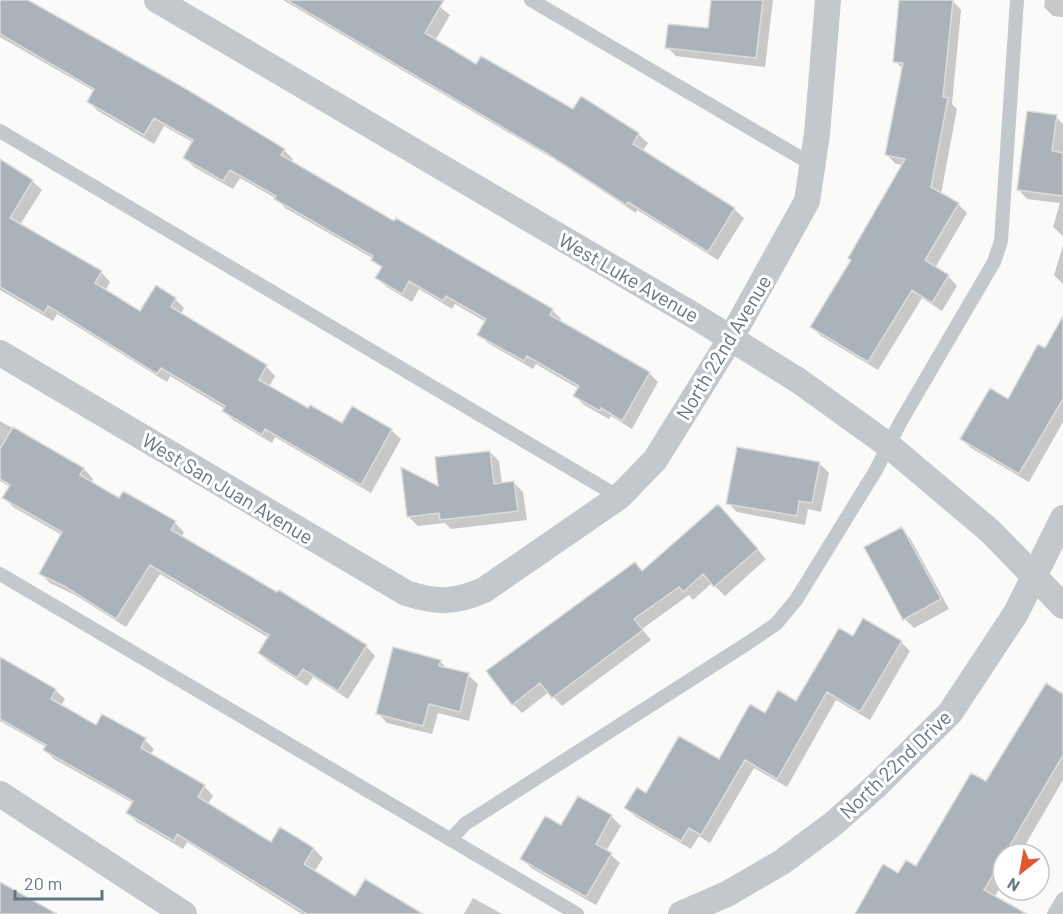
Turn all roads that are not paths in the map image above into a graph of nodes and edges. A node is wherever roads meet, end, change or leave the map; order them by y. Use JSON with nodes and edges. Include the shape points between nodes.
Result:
{"nodes":[{"id":1,"x":157,"y":0,"type":"edge"},
{"id":2,"x":531,"y":0,"type":"edge"},
{"id":3,"x":828,"y":0,"type":"edge"},
{"id":4,"x":1017,"y":0,"type":"edge"},
{"id":5,"x":0,"y":131,"type":"edge"},
{"id":6,"x":813,"y":165,"type":"junction"},
{"id":7,"x":731,"y":338,"type":"junction"},
{"id":8,"x":0,"y":353,"type":"edge"},
{"id":9,"x":888,"y":446,"type":"junction"},
{"id":10,"x":620,"y":496,"type":"junction"},
{"id":11,"x":1063,"y":518,"type":"edge"},
{"id":12,"x":0,"y":574,"type":"edge"},
{"id":13,"x":1035,"y":577,"type":"junction"},
{"id":14,"x":462,"y":599,"type":"joint"},
{"id":15,"x":1063,"y":606,"type":"edge"},
{"id":16,"x":0,"y":794,"type":"edge"},
{"id":17,"x":451,"y":838,"type":"junction"},
{"id":18,"x":1063,"y":898,"type":"edge"},
{"id":19,"x":184,"y":914,"type":"edge"},
{"id":20,"x":577,"y":914,"type":"edge"},
{"id":21,"x":681,"y":914,"type":"edge"},
{"id":22,"x":1054,"y":914,"type":"edge"}],
"edges":[{"from":1,"to":7,"type":"street","name":"West Luke Avenue"},
{"from":2,"to":6,"type":"lane"},
{"from":3,"to":6,"type":"street","name":"North 22nd Avenue"},
{"from":4,"to":9,"type":"lane","via":[[1001,241],[983,284]]},
{"from":5,"to":10,"type":"lane"},
{"from":6,"to":7,"type":"street","name":"North 22nd Avenue","via":[[807,201]]},
{"from":7,"to":9,"type":"street","name":"West Luke Avenue","via":[[799,381]]},
{"from":7,"to":10,"type":"street","name":"North 22nd Avenue","via":[[655,460]]},
{"from":8,"to":14,"type":"street","name":"West San Juan Avenue","via":[[406,593],[429,600]]},
{"from":9,"to":13,"type":"street","name":"West Luke Avenue","via":[[990,531]]},
{"from":9,"to":17,"type":"lane","via":[[796,600],[776,624],[465,824]]},
{"from":10,"to":14,"type":"street","name":"North 22nd Avenue","via":[[484,590]]},
{"from":11,"to":13,"type":"street","name":"North 22nd Drive"},
{"from":12,"to":17,"type":"lane"},
{"from":13,"to":15,"type":"street","name":"West Luke Avenue"},
{"from":13,"to":21,"type":"street","name":"North 22nd Drive","via":[[950,713],[876,786],[782,861],[727,894]]},
{"from":16,"to":19,"type":"street"},
{"from":17,"to":20,"type":"lane"},
{"from":18,"to":22,"type":"lane"}]}
